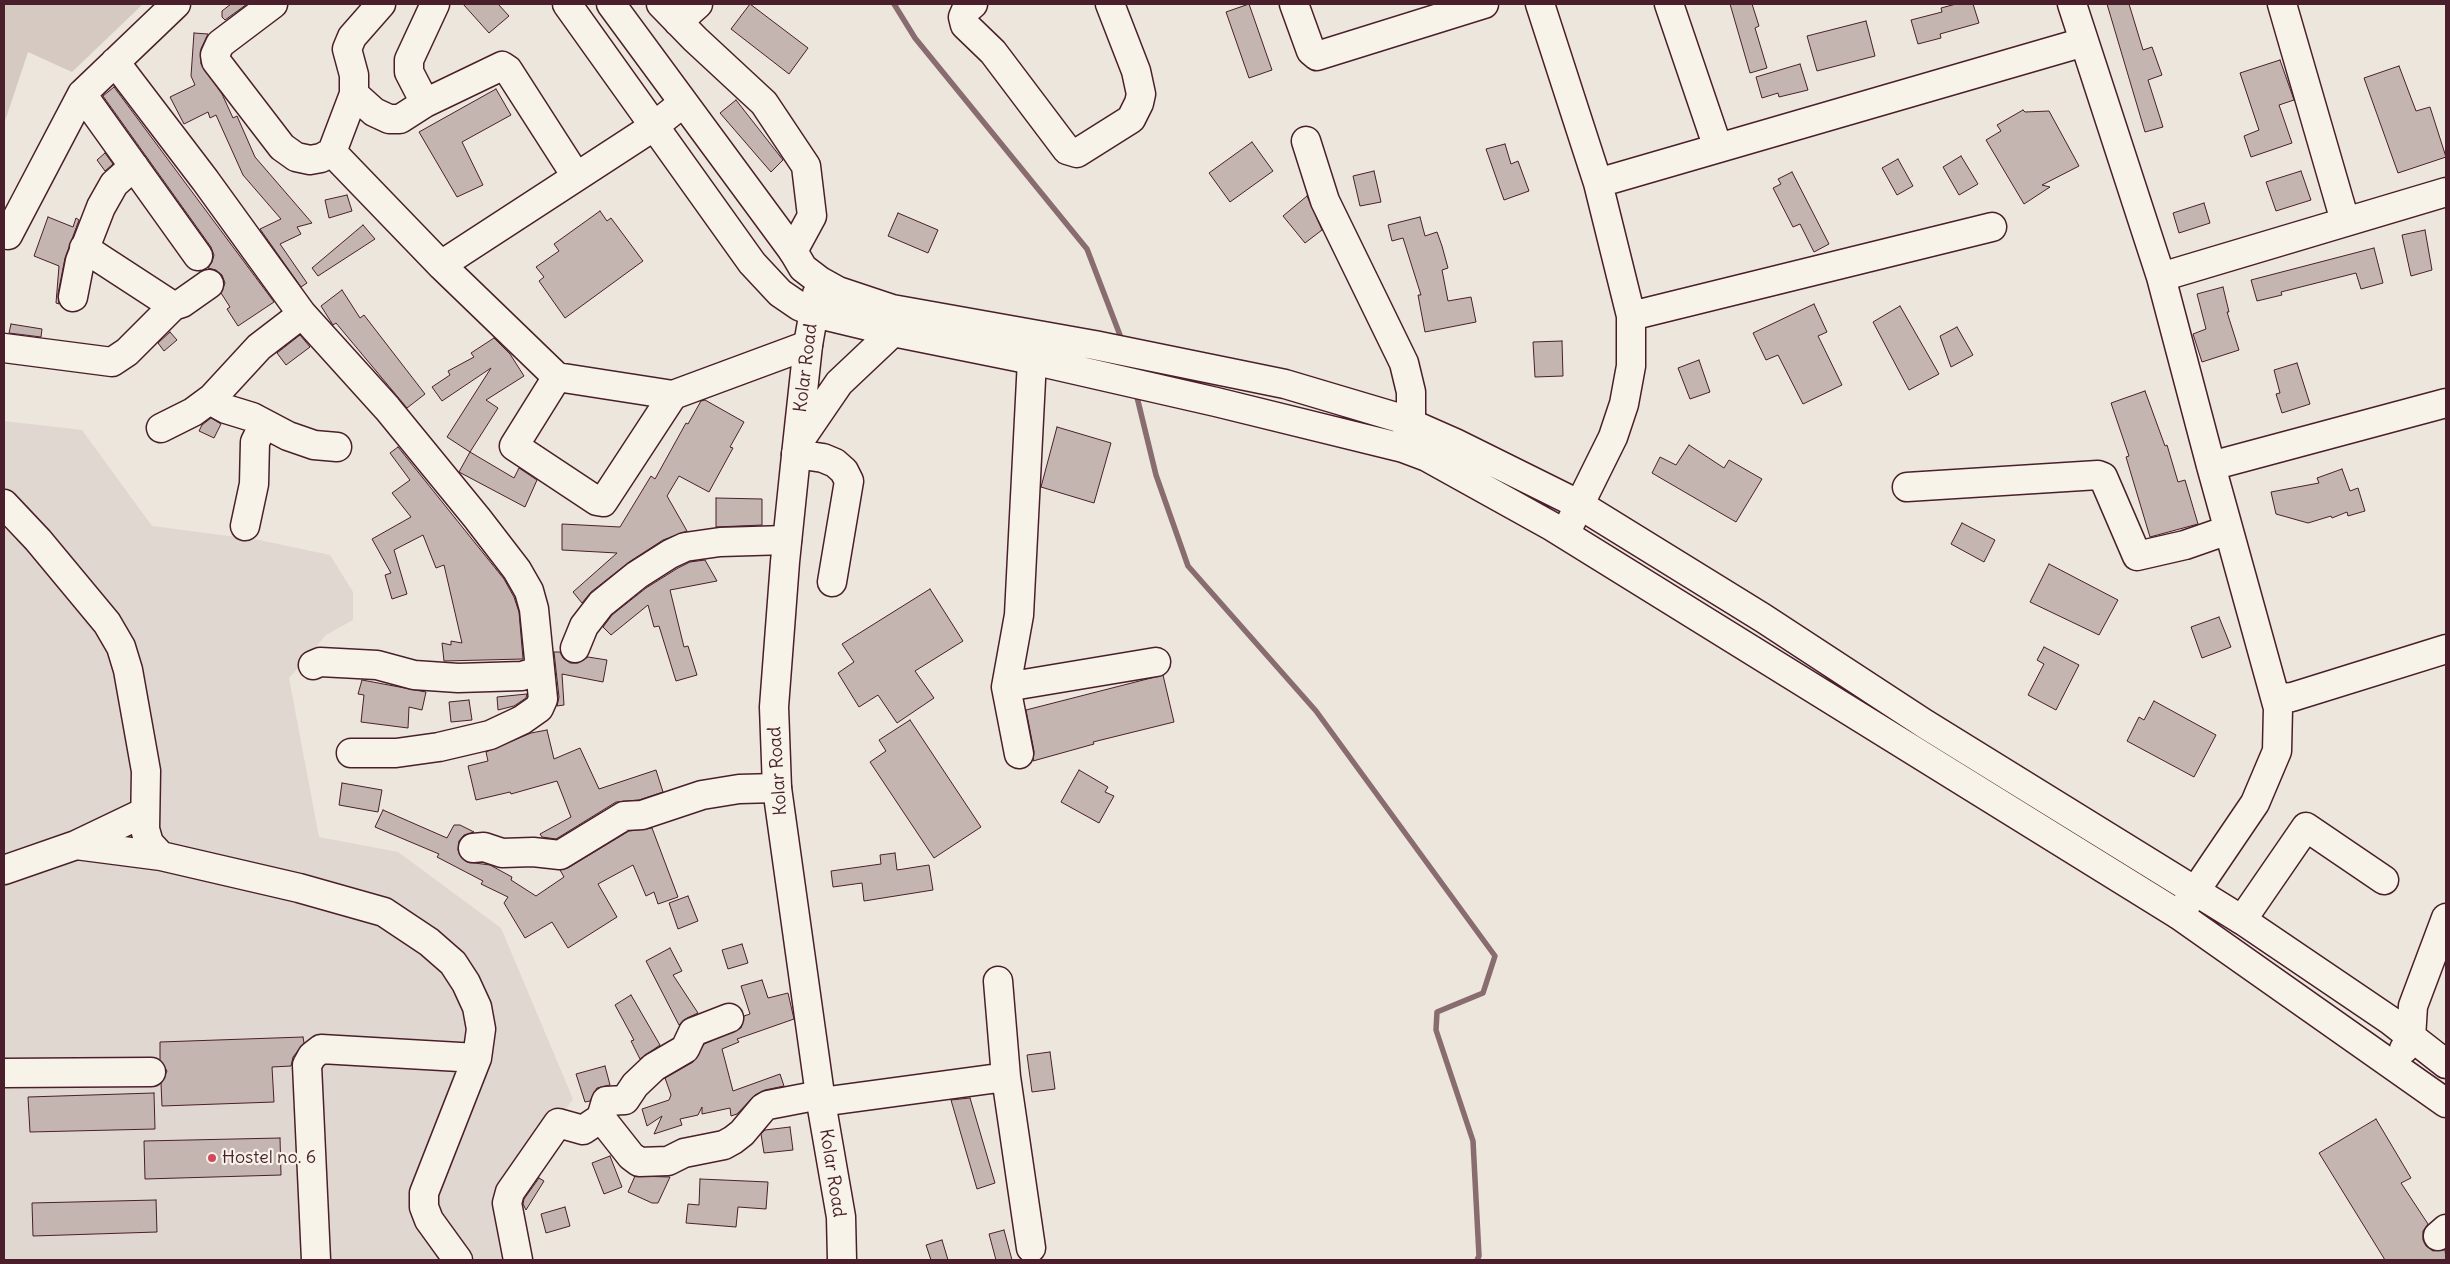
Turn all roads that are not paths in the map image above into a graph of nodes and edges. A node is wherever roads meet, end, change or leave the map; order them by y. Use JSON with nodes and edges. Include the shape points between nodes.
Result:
{"nodes":[{"id":1,"x":176,"y":4,"type":"edge"},
{"id":2,"x":273,"y":4,"type":"edge"},
{"id":3,"x":380,"y":4,"type":"edge"},
{"id":4,"x":435,"y":4,"type":"edge"},
{"id":5,"x":567,"y":4,"type":"edge"},
{"id":6,"x":611,"y":4,"type":"edge"},
{"id":7,"x":698,"y":4,"type":"edge"},
{"id":8,"x":973,"y":4,"type":"edge"},
{"id":9,"x":1110,"y":4,"type":"edge"},
{"id":10,"x":1294,"y":4,"type":"edge"},
{"id":11,"x":1484,"y":4,"type":"edge"},
{"id":12,"x":1540,"y":4,"type":"edge"},
{"id":13,"x":2072,"y":4,"type":"edge"},
{"id":14,"x":2282,"y":4,"type":"edge"},
{"id":15,"x":1675,"y":5,"type":"edge"},
{"id":16,"x":670,"y":13,"type":"edge"},
{"id":17,"x":2084,"y":42,"type":"junction"},
{"id":18,"x":115,"y":62,"type":"junction"},
{"id":19,"x":82,"y":94,"type":"junction"},
{"id":20,"x":354,"y":94,"type":"junction"},
{"id":21,"x":425,"y":103,"type":"junction"},
{"id":22,"x":683,"y":103,"type":"junction"},
{"id":23,"x":653,"y":127,"type":"junction"},
{"id":24,"x":1306,"y":141,"type":"dead end"},
{"id":25,"x":1718,"y":148,"type":"junction"},
{"id":26,"x":332,"y":152,"type":"junction"},
{"id":27,"x":134,"y":166,"type":"junction"},
{"id":28,"x":576,"y":176,"type":"junction"},
{"id":29,"x":1598,"y":183,"type":"junction"},
{"id":30,"x":2446,"y":192,"type":"edge"},
{"id":31,"x":2345,"y":221,"type":"junction"},
{"id":32,"x":1992,"y":227,"type":"dead end"},
{"id":33,"x":8,"y":235,"type":"dead end"},
{"id":34,"x":84,"y":248,"type":"junction"},
{"id":35,"x":793,"y":251,"type":"junction"},
{"id":36,"x":198,"y":256,"type":"dead end"},
{"id":37,"x":441,"y":265,"type":"junction"},
{"id":38,"x":2161,"y":276,"type":"junction"},
{"id":39,"x":820,"y":281,"type":"junction"},
{"id":40,"x":209,"y":284,"type":"dead end"},
{"id":41,"x":73,"y":297,"type":"dead end"},
{"id":42,"x":173,"y":306,"type":"junction"},
{"id":43,"x":813,"y":312,"type":"junction"},
{"id":44,"x":302,"y":314,"type":"junction"},
{"id":45,"x":1631,"y":316,"type":"junction"},
{"id":46,"x":893,"y":332,"type":"junction"},
{"id":47,"x":808,"y":345,"type":"junction"},
{"id":48,"x":4,"y":348,"type":"edge"},
{"id":49,"x":1032,"y":360,"type":"junction"},
{"id":50,"x":557,"y":377,"type":"junction"},
{"id":51,"x":673,"y":395,"type":"junction"},
{"id":52,"x":212,"y":398,"type":"junction"},
{"id":53,"x":2446,"y":403,"type":"edge"},
{"id":54,"x":264,"y":424,"type":"junction"},
{"id":55,"x":1411,"y":424,"type":"junction"},
{"id":56,"x":161,"y":428,"type":"dead end"},
{"id":57,"x":337,"y":448,"type":"dead end"},
{"id":58,"x":797,"y":450,"type":"junction"},
{"id":59,"x":2211,"y":466,"type":"junction"},
{"id":60,"x":1907,"y":487,"type":"dead end"},
{"id":61,"x":4,"y":504,"type":"edge"},
{"id":62,"x":1580,"y":505,"type":"junction"},
{"id":63,"x":245,"y":526,"type":"dead end"},
{"id":64,"x":2228,"y":530,"type":"junction"},
{"id":65,"x":1565,"y":534,"type":"junction"},
{"id":66,"x":787,"y":540,"type":"junction"},
{"id":67,"x":832,"y":582,"type":"dead end"},
{"id":68,"x":575,"y":648,"type":"dead end"},
{"id":69,"x":2446,"y":649,"type":"edge"},
{"id":70,"x":1156,"y":662,"type":"dead end"},
{"id":71,"x":313,"y":665,"type":"dead end"},
{"id":72,"x":538,"y":671,"type":"junction"},
{"id":73,"x":1006,"y":688,"type":"junction"},
{"id":74,"x":2276,"y":699,"type":"junction"},
{"id":75,"x":350,"y":754,"type":"dead end"},
{"id":76,"x":1019,"y":754,"type":"dead end"},
{"id":77,"x":777,"y":788,"type":"junction"},
{"id":78,"x":145,"y":812,"type":"junction"},
{"id":79,"x":76,"y":845,"type":"junction"},
{"id":80,"x":474,"y":848,"type":"dead end"},
{"id":81,"x":161,"y":856,"type":"junction"},
{"id":82,"x":4,"y":870,"type":"edge"},
{"id":83,"x":2384,"y":880,"type":"dead end"},
{"id":84,"x":2196,"y":890,"type":"junction"},
{"id":85,"x":2179,"y":915,"type":"junction"},
{"id":86,"x":2446,"y":918,"type":"edge"},
{"id":87,"x":2242,"y":920,"type":"junction"},
{"id":88,"x":998,"y":981,"type":"dead end"},
{"id":89,"x":729,"y":1018,"type":"dead end"},
{"id":90,"x":2401,"y":1030,"type":"junction"},
{"id":91,"x":478,"y":1058,"type":"junction"},
{"id":92,"x":2383,"y":1058,"type":"junction"},
{"id":93,"x":2446,"y":1064,"type":"edge"},
{"id":94,"x":151,"y":1072,"type":"dead end"},
{"id":95,"x":4,"y":1073,"type":"edge"},
{"id":96,"x":1006,"y":1077,"type":"junction"},
{"id":97,"x":821,"y":1098,"type":"junction"},
{"id":98,"x":2446,"y":1103,"type":"edge"},
{"id":99,"x":601,"y":1118,"type":"junction"},
{"id":100,"x":1032,"y":1248,"type":"dead end"},
{"id":101,"x":316,"y":1260,"type":"edge"},
{"id":102,"x":458,"y":1260,"type":"edge"},
{"id":103,"x":518,"y":1260,"type":"edge"},
{"id":104,"x":842,"y":1260,"type":"edge"}],
"edges":[{"from":1,"to":18,"type":"street"},
{"from":2,"to":26,"type":"street","via":[[220,44],[216,61],[282,147],[296,157],[310,160]]},
{"from":3,"to":20,"type":"street","via":[[352,37],[347,49],[354,75]]},
{"from":4,"to":21,"type":"street","via":[[409,60],[410,72]]},
{"from":5,"to":23,"type":"street"},
{"from":6,"to":22,"type":"street"},
{"from":7,"to":16,"type":"street"},
{"from":8,"to":9,"type":"street","via":[[963,17],[965,25],[993,52],[1067,150],[1076,153],[1131,119],[1139,103],[1141,94],[1136,71]]},
{"from":10,"to":11,"type":"street","via":[[1310,51],[1318,56]]},
{"from":12,"to":29,"type":"street"},
{"from":13,"to":17,"type":"street"},
{"from":14,"to":31,"type":"street"},
{"from":15,"to":25,"type":"street"},
{"from":16,"to":35,"type":"street","via":[[764,103],[806,166],[812,216]]},
{"from":17,"to":25,"type":"street"},
{"from":17,"to":38,"type":"street"},
{"from":18,"to":19,"type":"street"},
{"from":18,"to":44,"type":"street"},
{"from":19,"to":27,"type":"street"},
{"from":19,"to":33,"type":"street"},
{"from":20,"to":21,"type":"street","via":[[374,112],[389,119],[400,119]]},
{"from":20,"to":26,"type":"street"},
{"from":21,"to":28,"type":"street","via":[[502,66],[508,70]]},
{"from":22,"to":23,"type":"street"},
{"from":22,"to":35,"type":"street"},
{"from":23,"to":28,"type":"street"},
{"from":23,"to":43,"type":"street","via":[[752,263],[780,293]]},
{"from":24,"to":55,"type":"street","via":[[1325,201],[1404,363],[1411,392]]},
{"from":25,"to":29,"type":"street"},
{"from":26,"to":37,"type":"street"},
{"from":27,"to":34,"type":"street","via":[[114,184]]},
{"from":27,"to":36,"type":"street"},
{"from":28,"to":37,"type":"street"},
{"from":29,"to":45,"type":"street"},
{"from":30,"to":31,"type":"street"},
{"from":31,"to":38,"type":"street"},
{"from":32,"to":45,"type":"street"},
{"from":34,"to":41,"type":"street"},
{"from":34,"to":42,"type":"street"},
{"from":35,"to":39,"type":"street","via":[[802,268]]},
{"from":37,"to":50,"type":"street"},
{"from":38,"to":59,"type":"street"},
{"from":39,"to":43,"type":"street","name":"Kolar Road"},
{"from":39,"to":55,"type":"street","via":[[838,291],[892,309],[1094,345],[1285,384]]},
{"from":40,"to":42,"type":"street"},
{"from":42,"to":48,"type":"street","via":[[128,352],[112,362]]},
{"from":43,"to":46,"type":"street"},
{"from":43,"to":47,"type":"street","name":"Kolar Road"},
{"from":44,"to":52,"type":"street","via":[[258,347]]},
{"from":44,"to":72,"type":"street","via":[[393,415],[517,570],[529,590],[534,609]]},
{"from":45,"to":62,"type":"street","via":[[1631,366],[1624,404],[1613,437]]},
{"from":46,"to":49,"type":"street"},
{"from":46,"to":58,"type":"street","via":[[839,383]]},
{"from":47,"to":51,"type":"street"},
{"from":47,"to":58,"type":"street","name":"Kolar Road"},
{"from":49,"to":65,"type":"street","via":[[1403,448],[1462,475]]},
{"from":49,"to":73,"type":"street","via":[[1019,614]]},
{"from":50,"to":51,"type":"street"},
{"from":50,"to":51,"type":"street","via":[[514,446],[603,502]]},
{"from":52,"to":54,"type":"street","via":[[226,409]]},
{"from":52,"to":56,"type":"street"},
{"from":53,"to":59,"type":"street"},
{"from":54,"to":57,"type":"street","via":[[302,442]]},
{"from":54,"to":63,"type":"street","via":[[255,442],[254,484]]},
{"from":55,"to":62,"type":"street"},
{"from":58,"to":66,"type":"street","name":"Kolar Road"},
{"from":58,"to":67,"type":"street","via":[[835,463],[849,481]]},
{"from":59,"to":64,"type":"street"},
{"from":60,"to":64,"type":"street","via":[[2098,475],[2103,477],[2137,556],[2185,545]]},
{"from":61,"to":78,"type":"street","via":[[108,624],[121,647],[146,771]]},
{"from":62,"to":65,"type":"street"},
{"from":62,"to":84,"type":"street","via":[[1763,618],[1998,771]]},
{"from":64,"to":74,"type":"street"},
{"from":65,"to":85,"type":"street"},
{"from":66,"to":68,"type":"street","via":[[720,542],[685,547],[670,554],[601,604],[584,626]]},
{"from":66,"to":77,"type":"street","name":"Kolar Road","via":[[774,707]]},
{"from":69,"to":74,"type":"street","via":[[2292,697]]},
{"from":70,"to":73,"type":"street"},
{"from":71,"to":72,"type":"street","via":[[320,662],[377,665],[414,675],[458,678],[522,676]]},
{"from":72,"to":75,"type":"street","via":[[542,703],[522,720],[490,735],[396,753]]},
{"from":73,"to":76,"type":"street"},
{"from":74,"to":84,"type":"street","via":[[2277,751],[2270,768],[2255,803]]},
{"from":77,"to":80,"type":"street","via":[[739,789],[702,795],[642,815],[624,816],[560,855]]},
{"from":77,"to":97,"type":"street","name":"Kolar Road"},
{"from":78,"to":79,"type":"street"},
{"from":78,"to":81,"type":"street","via":[[149,842]]},
{"from":79,"to":81,"type":"street"},
{"from":79,"to":82,"type":"street"},
{"from":81,"to":91,"type":"street","via":[[299,888],[384,912],[429,942],[453,964],[477,1007],[481,1030]]},
{"from":83,"to":87,"type":"street","via":[[2306,827]]},
{"from":84,"to":85,"type":"street"},
{"from":84,"to":87,"type":"street"},
{"from":85,"to":92,"type":"street"},
{"from":86,"to":90,"type":"street"},
{"from":87,"to":90,"type":"street"},
{"from":88,"to":96,"type":"street"},
{"from":89,"to":99,"type":"street","via":[[693,1032],[685,1050],[654,1067],[625,1100],[606,1101]]},
{"from":90,"to":92,"type":"street"},
{"from":90,"to":93,"type":"street"},
{"from":91,"to":101,"type":"street","via":[[321,1049],[312,1056],[307,1065]]},
{"from":91,"to":102,"type":"street","via":[[424,1193],[424,1207],[429,1220]]},
{"from":92,"to":98,"type":"street"},
{"from":94,"to":95,"type":"street"},
{"from":96,"to":97,"type":"street"},
{"from":96,"to":100,"type":"street"},
{"from":97,"to":99,"type":"street","via":[[763,1108],[733,1140],[724,1145],[684,1153],[668,1161],[644,1162],[630,1156]]},
{"from":97,"to":104,"type":"street","name":"Kolar Road","via":[[840,1217]]},
{"from":99,"to":103,"type":"street","via":[[583,1130],[561,1123],[556,1125],[510,1192],[507,1203]]}]}
